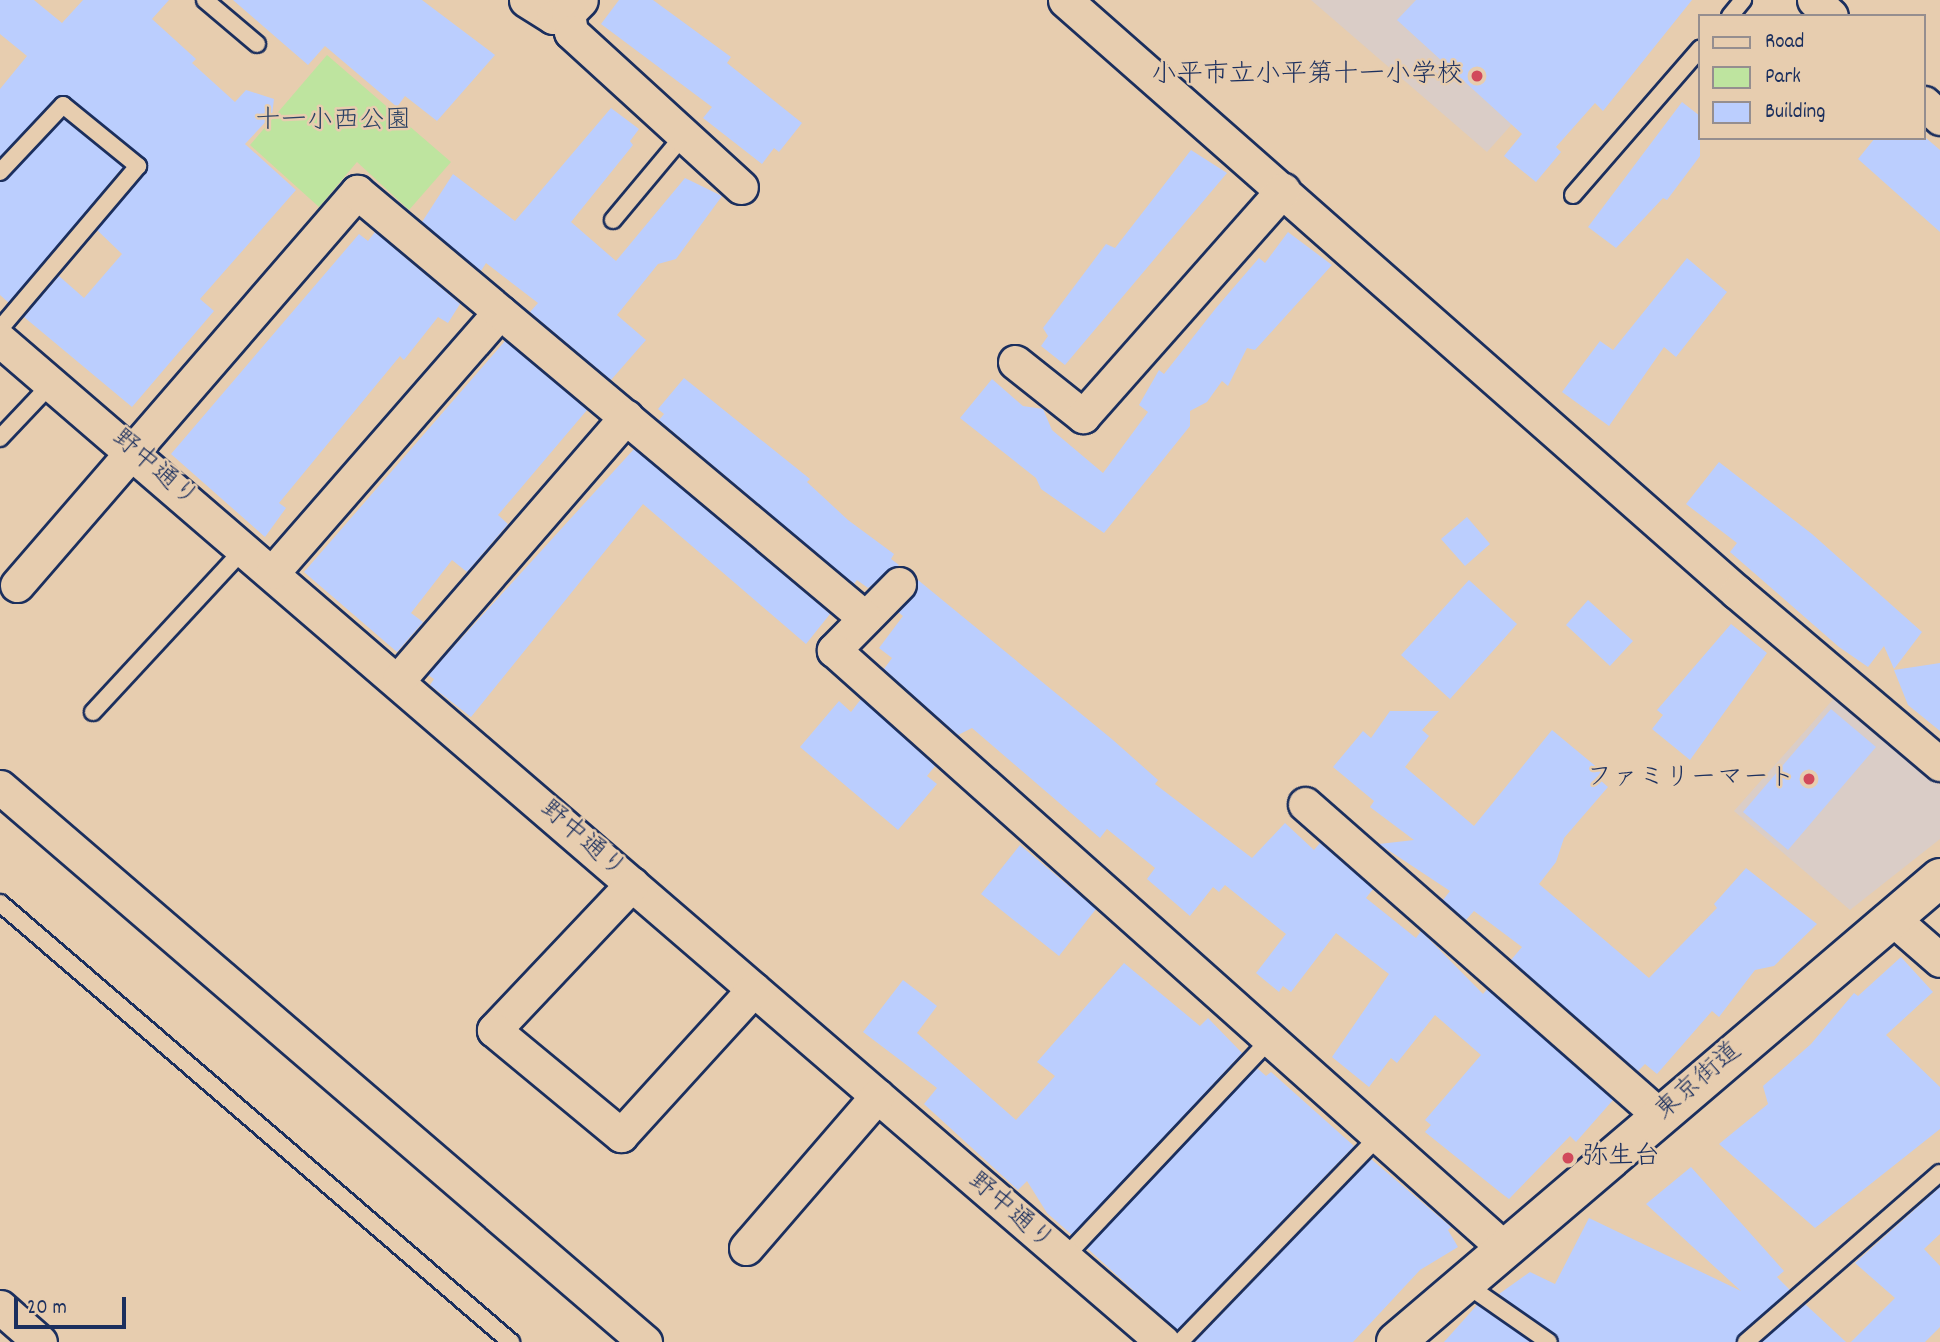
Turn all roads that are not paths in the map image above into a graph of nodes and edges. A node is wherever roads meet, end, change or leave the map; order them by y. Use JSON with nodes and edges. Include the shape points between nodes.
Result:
{"nodes":[{"id":1,"x":205,"y":0,"type":"edge"},
{"id":2,"x":526,"y":0,"type":"edge"},
{"id":3,"x":1065,"y":0,"type":"edge"},
{"id":4,"x":1743,"y":0,"type":"edge"},
{"id":5,"x":1814,"y":0,"type":"edge"},
{"id":6,"x":574,"y":7,"type":"edge"},
{"id":7,"x":1732,"y":14,"type":"edge"},
{"id":8,"x":1829,"y":14,"type":"edge"},
{"id":9,"x":257,"y":44,"type":"dead end"},
{"id":10,"x":1699,"y":50,"type":"edge"},
{"id":11,"x":1926,"y":105,"type":"edge"},
{"id":12,"x":1940,"y":118,"type":"edge"},
{"id":13,"x":684,"y":135,"type":"junction"},
{"id":14,"x":0,"y":172,"type":"edge"},
{"id":15,"x":741,"y":187,"type":"dead end"},
{"id":16,"x":1283,"y":190,"type":"junction"},
{"id":17,"x":1573,"y":195,"type":"dead end"},
{"id":18,"x":612,"y":220,"type":"dead end"},
{"id":19,"x":500,"y":312,"type":"junction"},
{"id":20,"x":0,"y":329,"type":"edge"},
{"id":21,"x":0,"y":340,"type":"edge"},
{"id":22,"x":1015,"y":362,"type":"dead end"},
{"id":23,"x":52,"y":383,"type":"junction"},
{"id":24,"x":626,"y":418,"type":"junction"},
{"id":25,"x":0,"y":439,"type":"edge"},
{"id":26,"x":135,"y":451,"type":"junction"},
{"id":27,"x":245,"y":548,"type":"junction"},
{"id":28,"x":273,"y":572,"type":"junction"},
{"id":29,"x":899,"y":584,"type":"dead end"},
{"id":30,"x":18,"y":585,"type":"dead end"},
{"id":31,"x":865,"y":618,"type":"junction"},
{"id":32,"x":399,"y":679,"type":"junction"},
{"id":33,"x":93,"y":712,"type":"dead end"},
{"id":34,"x":1940,"y":764,"type":"edge"},
{"id":35,"x":0,"y":787,"type":"edge"},
{"id":36,"x":1305,"y":804,"type":"dead end"},
{"id":37,"x":1940,"y":878,"type":"edge"},
{"id":38,"x":632,"y":884,"type":"junction"},
{"id":39,"x":0,"y":903,"type":"edge"},
{"id":40,"x":1893,"y":919,"type":"junction"},
{"id":41,"x":1940,"y":960,"type":"edge"},
{"id":42,"x":754,"y":989,"type":"junction"},
{"id":43,"x":1270,"y":1039,"type":"junction"},
{"id":44,"x":877,"y":1096,"type":"junction"},
{"id":45,"x":1660,"y":1116,"type":"junction"},
{"id":46,"x":1379,"y":1136,"type":"junction"},
{"id":47,"x":1940,"y":1173,"type":"edge"},
{"id":48,"x":746,"y":1248,"type":"dead end"},
{"id":49,"x":1504,"y":1248,"type":"junction"},
{"id":50,"x":1062,"y":1259,"type":"junction"},
{"id":51,"x":1464,"y":1283,"type":"junction"},
{"id":52,"x":0,"y":1307,"type":"edge"},
{"id":53,"x":39,"y":1342,"type":"edge"},
{"id":54,"x":511,"y":1342,"type":"edge"},
{"id":55,"x":645,"y":1342,"type":"edge"},
{"id":56,"x":1163,"y":1342,"type":"edge"},
{"id":57,"x":1181,"y":1342,"type":"edge"},
{"id":58,"x":1396,"y":1342,"type":"edge"},
{"id":59,"x":1549,"y":1342,"type":"edge"},
{"id":60,"x":1746,"y":1342,"type":"edge"}],
"edges":[{"from":1,"to":9,"type":"lane"},
{"from":2,"to":6,"type":"street","via":[[543,15]]},
{"from":3,"to":16,"type":"street"},
{"from":4,"to":7,"type":"lane"},
{"from":5,"to":8,"type":"street"},
{"from":6,"to":13,"type":"street","via":[[571,32]]},
{"from":10,"to":17,"type":"lane"},
{"from":11,"to":12,"type":"street"},
{"from":13,"to":15,"type":"street"},
{"from":13,"to":18,"type":"lane"},
{"from":14,"to":20,"type":"lane","via":[[63,104],[138,166]]},
{"from":16,"to":22,"type":"street","via":[[1083,416]]},
{"from":16,"to":34,"type":"street","via":[[1737,592]]},
{"from":19,"to":24,"type":"street"},
{"from":19,"to":26,"type":"street","via":[[357,192]]},
{"from":19,"to":28,"type":"street"},
{"from":21,"to":23,"type":"street","name":"野中通り"},
{"from":23,"to":25,"type":"lane"},
{"from":23,"to":26,"type":"street","name":"野中通り"},
{"from":24,"to":31,"type":"street"},
{"from":24,"to":32,"type":"street"},
{"from":26,"to":27,"type":"street","name":"野中通り"},
{"from":26,"to":30,"type":"street"},
{"from":27,"to":28,"type":"street","name":"野中通り"},
{"from":27,"to":33,"type":"lane"},
{"from":28,"to":32,"type":"street","name":"野中通り"},
{"from":29,"to":31,"type":"street"},
{"from":31,"to":43,"type":"street","via":[[834,650]]},
{"from":32,"to":38,"type":"street","name":"野中通り"},
{"from":35,"to":55,"type":"street"},
{"from":36,"to":45,"type":"street"},
{"from":37,"to":40,"type":"main road","name":"東京街道"},
{"from":38,"to":42,"type":"street","name":"野中通り"},
{"from":38,"to":42,"type":"street","via":[[494,1030],[621,1135]]},
{"from":39,"to":54,"type":"lane"},
{"from":40,"to":41,"type":"street"},
{"from":40,"to":45,"type":"main road","name":"東京街道"},
{"from":42,"to":44,"type":"street","name":"野中通り"},
{"from":43,"to":46,"type":"street"},
{"from":43,"to":50,"type":"lane"},
{"from":44,"to":48,"type":"street"},
{"from":44,"to":50,"type":"street","name":"野中通り"},
{"from":45,"to":49,"type":"main road","name":"東京街道"},
{"from":46,"to":49,"type":"street"},
{"from":46,"to":57,"type":"lane"},
{"from":47,"to":60,"type":"lane"},
{"from":49,"to":51,"type":"main road","name":"東京街道"},
{"from":50,"to":56,"type":"street","name":"野中通り"},
{"from":51,"to":58,"type":"main road","name":"東京街道"},
{"from":51,"to":59,"type":"lane"},
{"from":52,"to":53,"type":"street"}]}
